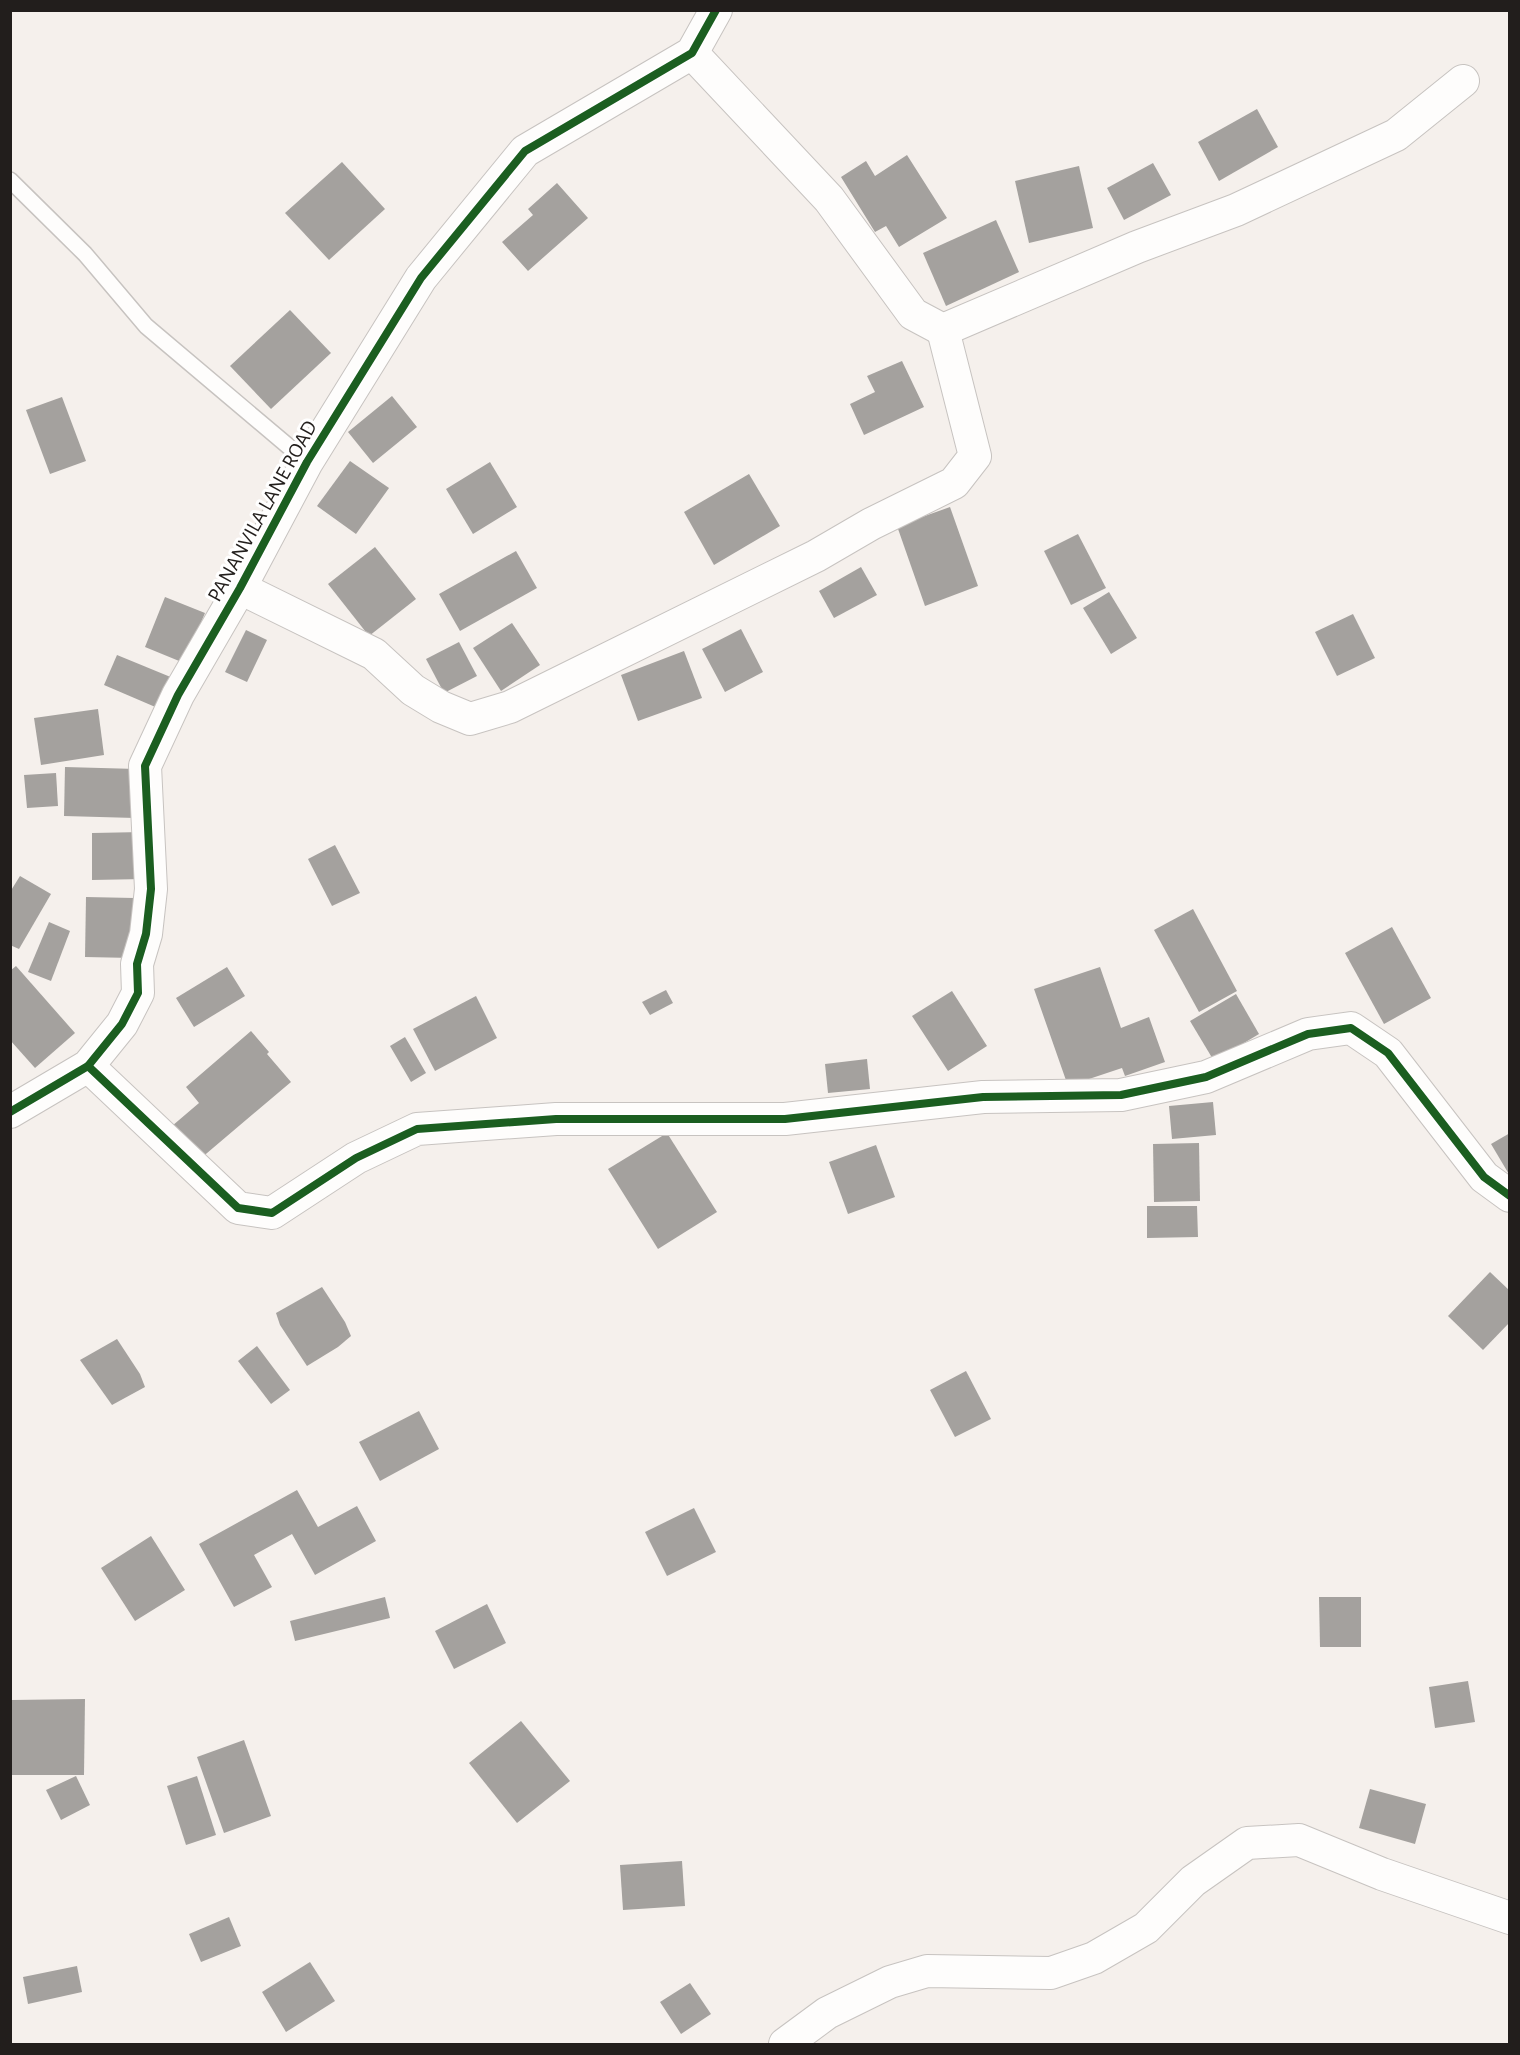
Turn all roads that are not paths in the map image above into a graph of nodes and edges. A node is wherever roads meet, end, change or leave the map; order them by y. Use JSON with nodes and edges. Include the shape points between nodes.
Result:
{"nodes":[{"id":1,"x":716,"y":10,"type":"edge"},
{"id":2,"x":692,"y":53,"type":"junction"},
{"id":3,"x":1463,"y":81,"type":"dead end"},
{"id":4,"x":10,"y":180,"type":"edge"},
{"id":5,"x":943,"y":330,"type":"junction"},
{"id":6,"x":307,"y":462,"type":"junction"},
{"id":7,"x":240,"y":588,"type":"junction"},
{"id":8,"x":88,"y":1066,"type":"junction"},
{"id":9,"x":10,"y":1112,"type":"edge"},
{"id":10,"x":1509,"y":1196,"type":"edge"},
{"id":11,"x":1509,"y":1918,"type":"edge"},
{"id":12,"x":785,"y":2044,"type":"edge"}],
"edges":[{"from":1,"to":2,"type":"street"},
{"from":2,"to":5,"type":"street","via":[[829,199],[913,314]]},
{"from":2,"to":6,"type":"street","name":"PANANVILA LANE ROAD","via":[[525,151],[421,278]]},
{"from":3,"to":5,"type":"street","via":[[1396,135],[1236,210],[1137,247]]},
{"from":4,"to":6,"type":"lane","via":[[85,254],[146,326]]},
{"from":5,"to":7,"type":"street","via":[[975,456],[954,483],[816,556],[510,707],[470,719],[441,707],[413,690],[374,654]]},
{"from":6,"to":7,"type":"street","name":"PANANVILA LANE ROAD"},
{"from":7,"to":8,"type":"street","name":"PANANVILA LANE ROAD","via":[[178,695],[146,766],[151,890],[146,934],[137,963],[138,993],[122,1024]]},
{"from":8,"to":9,"type":"street","name":"PANANVILA LANE ROAD"},
{"from":8,"to":10,"type":"street","via":[[238,1208],[272,1213],[356,1158],[417,1129],[556,1119],[785,1119],[983,1096],[1121,1095],[1206,1077],[1308,1034],[1351,1028],[1388,1053],[1484,1177]]},
{"from":11,"to":12,"type":"street","via":[[1299,1840],[1247,1844],[1193,1881],[1146,1928],[1094,1958],[1051,1973],[927,1971],[890,1982],[827,2013]]}]}
